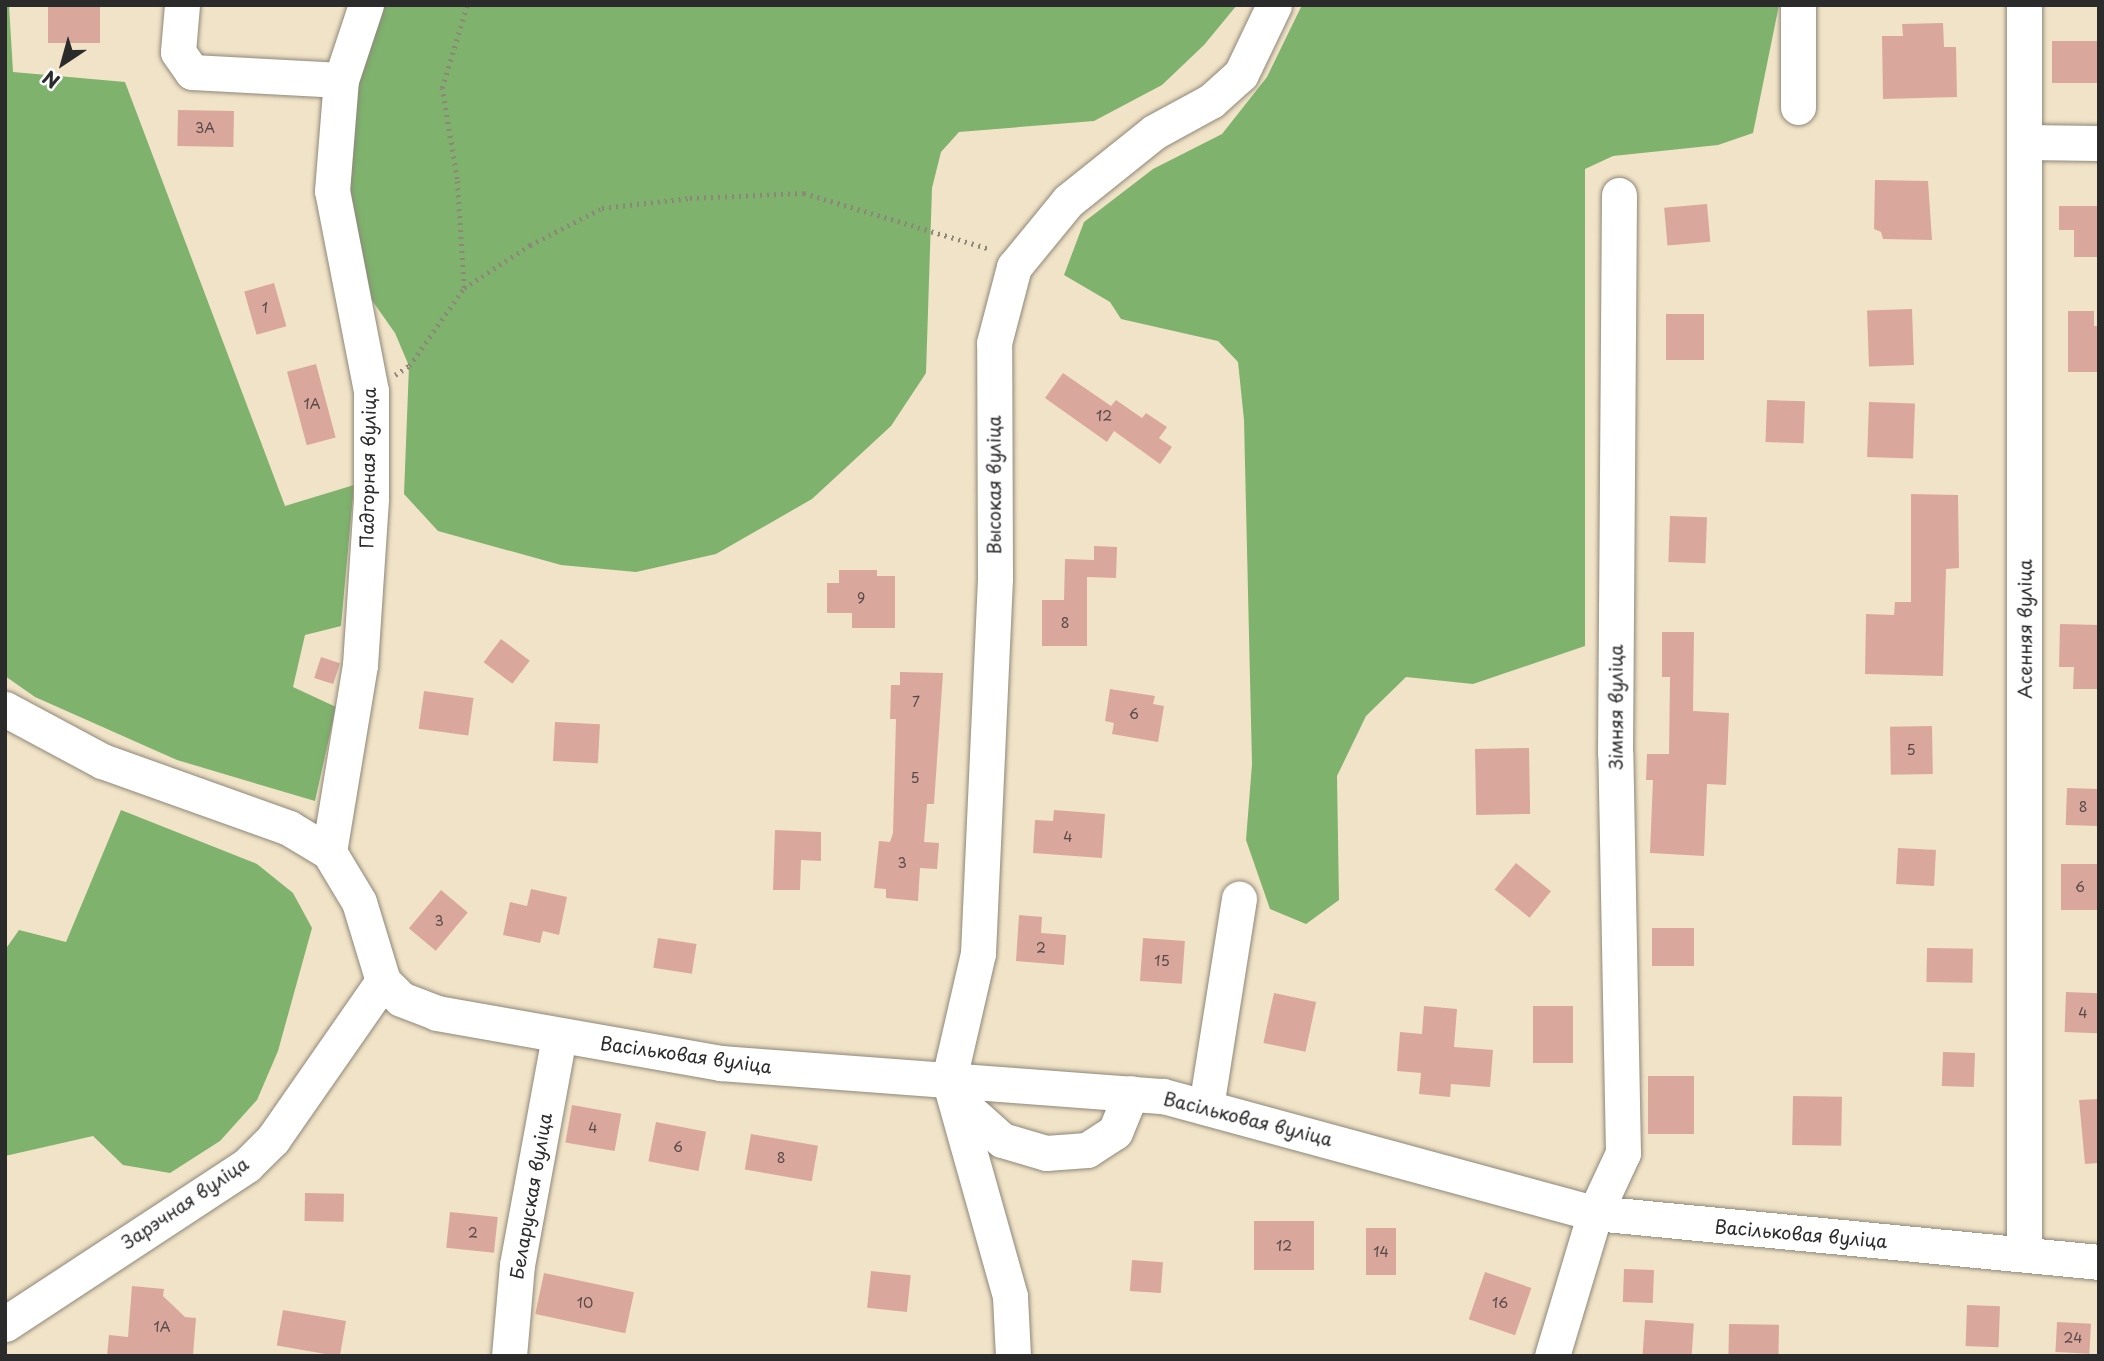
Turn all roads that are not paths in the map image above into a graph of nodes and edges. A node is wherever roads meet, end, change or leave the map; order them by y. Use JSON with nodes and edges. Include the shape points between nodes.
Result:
{"nodes":[{"id":1,"x":183,"y":5,"type":"edge"},
{"id":2,"x":366,"y":5,"type":"edge"},
{"id":3,"x":1274,"y":5,"type":"edge"},
{"id":4,"x":1798,"y":5,"type":"edge"},
{"id":5,"x":2024,"y":5,"type":"edge"},
{"id":6,"x":341,"y":80,"type":"junction"},
{"id":7,"x":1798,"y":107,"type":"dead end"},
{"id":8,"x":2025,"y":142,"type":"junction"},
{"id":9,"x":2099,"y":143,"type":"edge"},
{"id":10,"x":1619,"y":195,"type":"dead end"},
{"id":11,"x":5,"y":709,"type":"edge"},
{"id":12,"x":329,"y":852,"type":"junction"},
{"id":13,"x":1239,"y":898,"type":"dead end"},
{"id":14,"x":379,"y":969,"type":"junction"},
{"id":15,"x":559,"y":1037,"type":"junction"},
{"id":16,"x":952,"y":1089,"type":"junction"},
{"id":17,"x":1131,"y":1093,"type":"junction"},
{"id":18,"x":1206,"y":1107,"type":"junction"},
{"id":19,"x":1595,"y":1213,"type":"junction"},
{"id":20,"x":2024,"y":1254,"type":"junction"},
{"id":21,"x":2099,"y":1262,"type":"edge"},
{"id":22,"x":5,"y":1324,"type":"edge"},
{"id":23,"x":509,"y":1356,"type":"edge"},
{"id":24,"x":1013,"y":1356,"type":"edge"},
{"id":25,"x":1552,"y":1356,"type":"edge"}],
"edges":[{"from":1,"to":6,"type":"street","via":[[178,52],[192,72]]},
{"from":2,"to":6,"type":"street","name":"Падгорная вуліца"},
{"from":3,"to":16,"type":"street","name":"Высокая вуліца","via":[[1241,74],[1211,101],[1154,132],[1068,201],[1014,267],[994,343],[995,578],[978,953]]},
{"from":4,"to":7,"type":"street"},
{"from":5,"to":8,"type":"street","name":"Асенняя вуліца"},
{"from":6,"to":12,"type":"street","name":"Падгорная вуліца","via":[[332,191],[371,391],[371,498],[360,665]]},
{"from":8,"to":9,"type":"street"},
{"from":8,"to":20,"type":"street","name":"Асенняя вуліца"},
{"from":10,"to":19,"type":"street","name":"Зімняя вуліца","via":[[1615,753],[1623,1153]]},
{"from":11,"to":12,"type":"street","via":[[102,761],[289,828]]},
{"from":12,"to":14,"type":"street","via":[[359,902]]},
{"from":13,"to":18,"type":"street"},
{"from":14,"to":15,"type":"street","name":"Васільковая вуліца","via":[[401,999],[437,1013]]},
{"from":14,"to":22,"type":"street","name":"Зарэчная вуліца","via":[[273,1139],[247,1165]]},
{"from":15,"to":16,"type":"street","name":"Васільковая вуліца","via":[[720,1063]]},
{"from":15,"to":23,"type":"street","name":"Беларуская вуліца","via":[[517,1265]]},
{"from":16,"to":17,"type":"street","name":"Васільковая вуліца"},
{"from":16,"to":17,"type":"street","via":[[1002,1140],[1046,1153],[1087,1150],[1115,1132]]},
{"from":16,"to":24,"type":"street","via":[[1010,1296]]},
{"from":17,"to":18,"type":"street","name":"Васільковая вуліца"},
{"from":18,"to":19,"type":"street","name":"Васільковая вуліца"},
{"from":19,"to":20,"type":"street","name":"Васільковая вуліца"},
{"from":19,"to":25,"type":"street","name":"Зімняя вуліца"},
{"from":20,"to":21,"type":"street","name":"Васільковая вуліца"}]}
